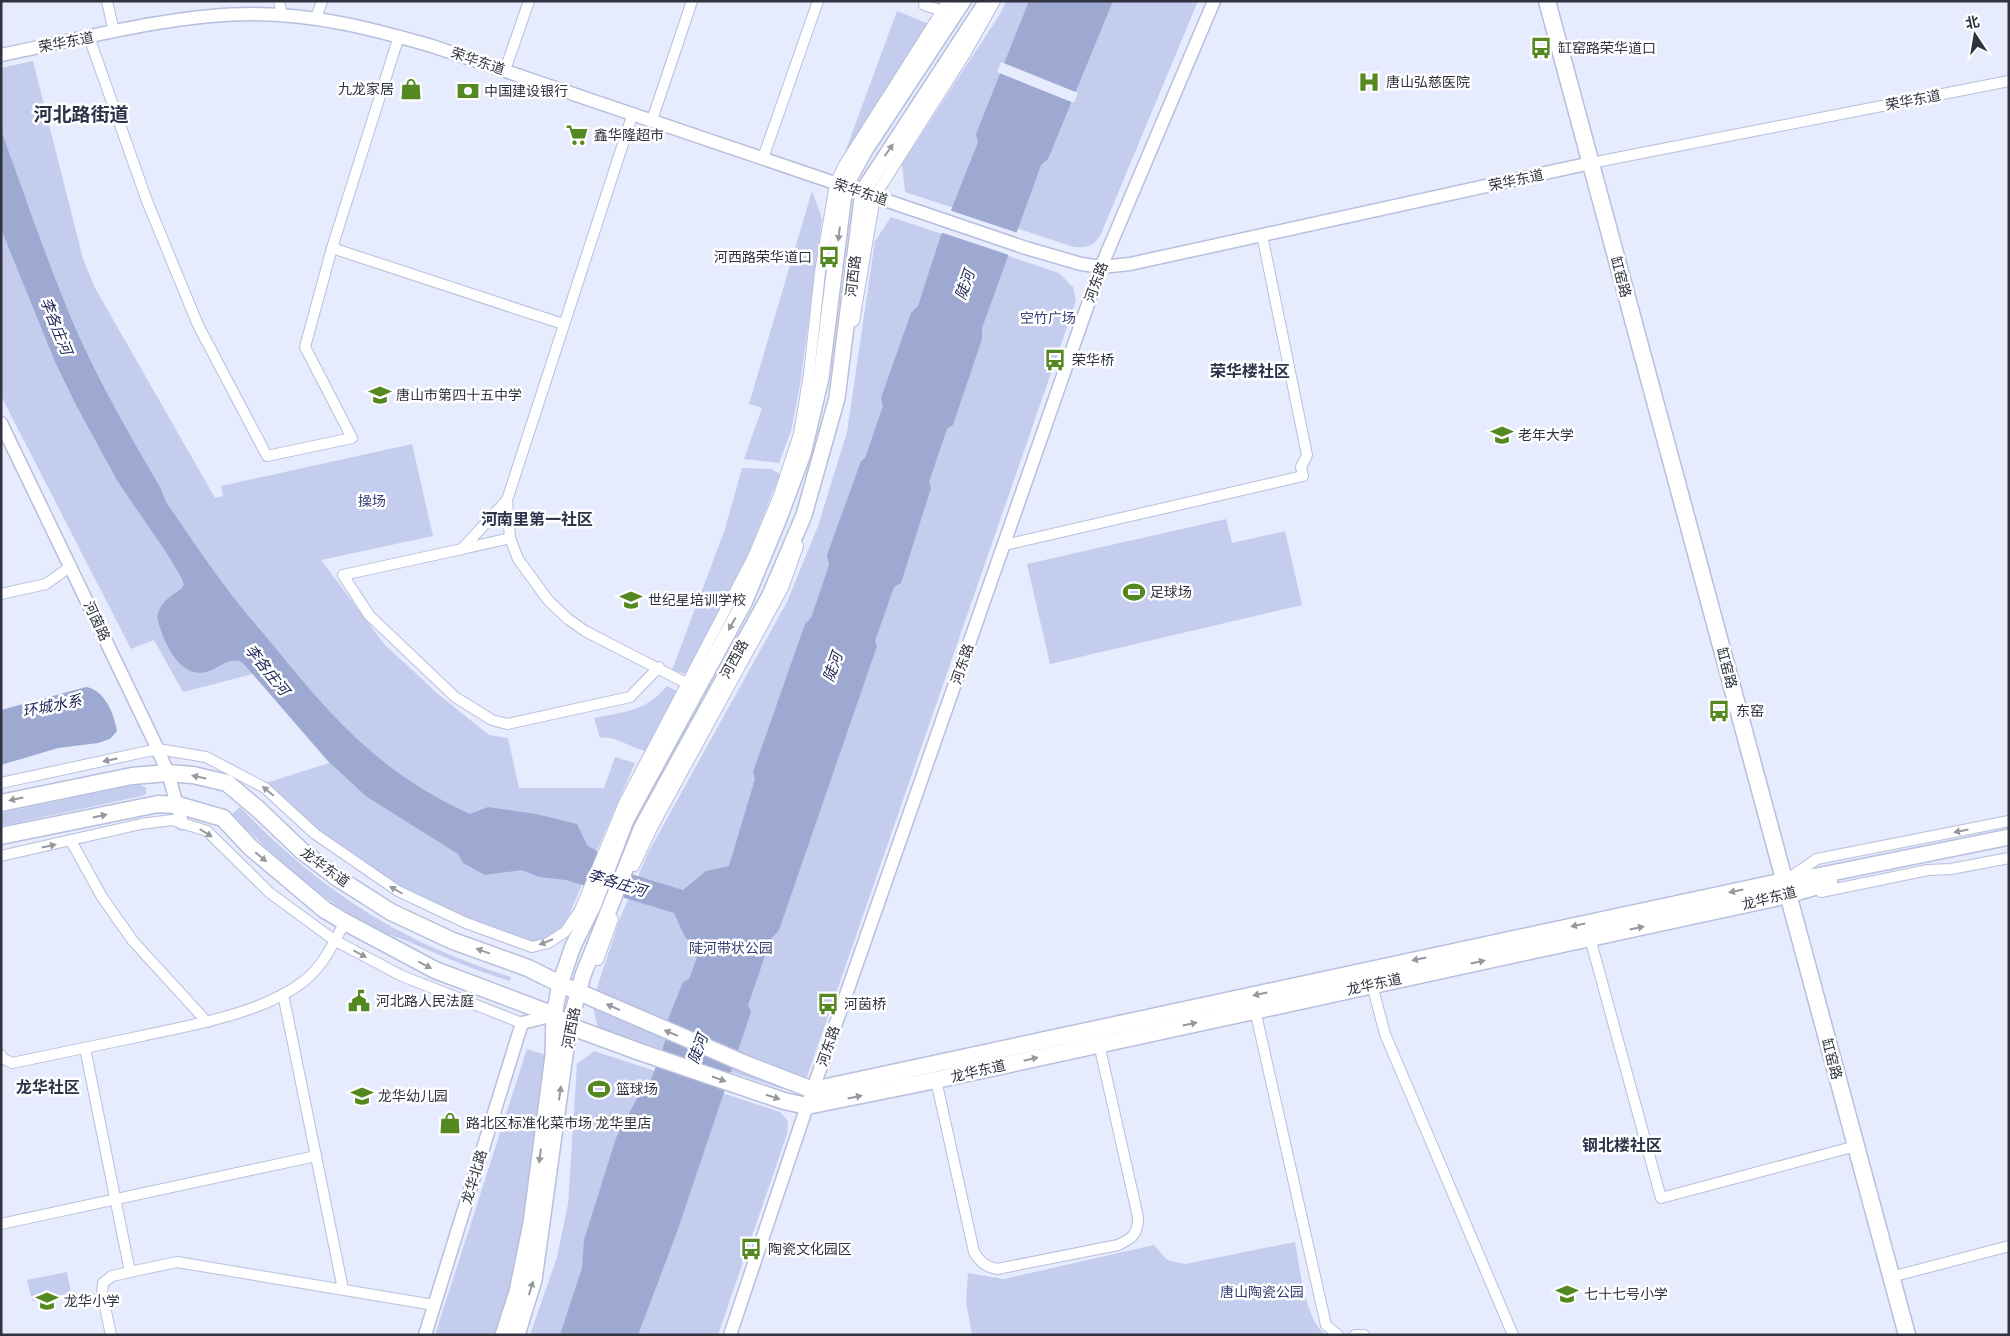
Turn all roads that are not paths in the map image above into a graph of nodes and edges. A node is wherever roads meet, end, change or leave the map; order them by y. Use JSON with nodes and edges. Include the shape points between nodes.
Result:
{"nodes":[{"id":1,"x":108,"y":1,"type":"edge"},
{"id":2,"x":279,"y":1,"type":"edge"},
{"id":3,"x":322,"y":1,"type":"edge"},
{"id":4,"x":529,"y":1,"type":"edge"},
{"id":5,"x":692,"y":1,"type":"edge"},
{"id":6,"x":818,"y":1,"type":"edge"},
{"id":7,"x":963,"y":1,"type":"edge"},
{"id":8,"x":987,"y":1,"type":"edge"},
{"id":9,"x":995,"y":1,"type":"edge"},
{"id":10,"x":1214,"y":1,"type":"edge"},
{"id":11,"x":1547,"y":1,"type":"edge"},
{"id":12,"x":924,"y":5,"type":"dead end"},
{"id":13,"x":946,"y":6,"type":"edge"},
{"id":14,"x":282,"y":15,"type":"junction"},
{"id":15,"x":316,"y":18,"type":"junction"},
{"id":16,"x":114,"y":32,"type":"junction"},
{"id":17,"x":399,"y":36,"type":"junction"},
{"id":18,"x":89,"y":37,"type":"junction"},
{"id":19,"x":1,"y":55,"type":"edge"},
{"id":20,"x":505,"y":70,"type":"junction"},
{"id":21,"x":2009,"y":81,"type":"edge"},
{"id":22,"x":633,"y":113,"type":"junction"},
{"id":23,"x":652,"y":120,"type":"junction"},
{"id":24,"x":763,"y":158,"type":"junction"},
{"id":25,"x":1591,"y":164,"type":"junction"},
{"id":26,"x":840,"y":185,"type":"junction"},
{"id":27,"x":869,"y":194,"type":"junction"},
{"id":28,"x":1262,"y":236,"type":"junction"},
{"id":29,"x":332,"y":248,"type":"junction"},
{"id":30,"x":1101,"y":267,"type":"junction"},
{"id":31,"x":563,"y":324,"type":"junction"},
{"id":32,"x":1,"y":423,"type":"edge"},
{"id":33,"x":507,"y":500,"type":"junction"},
{"id":34,"x":510,"y":538,"type":"junction"},
{"id":35,"x":1005,"y":545,"type":"junction"},
{"id":36,"x":462,"y":549,"type":"junction"},
{"id":37,"x":71,"y":566,"type":"junction"},
{"id":38,"x":1,"y":594,"type":"edge"},
{"id":39,"x":659,"y":667,"type":"junction"},
{"id":40,"x":688,"y":684,"type":"junction"},
{"id":41,"x":158,"y":749,"type":"junction"},
{"id":42,"x":168,"y":773,"type":"junction"},
{"id":43,"x":1,"y":783,"type":"edge"},
{"id":44,"x":1,"y":803,"type":"edge"},
{"id":45,"x":178,"y":805,"type":"junction"},
{"id":46,"x":2009,"y":822,"type":"edge"},
{"id":47,"x":182,"y":823,"type":"junction"},
{"id":48,"x":1,"y":836,"type":"edge"},
{"id":49,"x":2009,"y":837,"type":"edge"},
{"id":50,"x":71,"y":842,"type":"junction"},
{"id":51,"x":611,"y":845,"type":"junction"},
{"id":52,"x":2009,"y":847,"type":"edge"},
{"id":53,"x":1,"y":856,"type":"edge"},
{"id":54,"x":2009,"y":858,"type":"edge"},
{"id":55,"x":1786,"y":888,"type":"junction"},
{"id":56,"x":586,"y":908,"type":"junction"},
{"id":57,"x":612,"y":911,"type":"junction"},
{"id":58,"x":345,"y":922,"type":"junction"},
{"id":59,"x":1590,"y":938,"type":"junction"},
{"id":60,"x":334,"y":940,"type":"junction"},
{"id":61,"x":598,"y":960,"type":"dead end"},
{"id":62,"x":560,"y":984,"type":"junction"},
{"id":63,"x":1372,"y":985,"type":"junction"},
{"id":64,"x":578,"y":992,"type":"junction"},
{"id":65,"x":283,"y":994,"type":"junction"},
{"id":66,"x":1255,"y":1010,"type":"junction"},
{"id":67,"x":554,"y":1016,"type":"junction"},
{"id":68,"x":207,"y":1022,"type":"junction"},
{"id":69,"x":522,"y":1022,"type":"junction"},
{"id":70,"x":570,"y":1026,"type":"junction"},
{"id":71,"x":1099,"y":1044,"type":"junction"},
{"id":72,"x":85,"y":1048,"type":"junction"},
{"id":73,"x":1,"y":1055,"type":"edge"},
{"id":74,"x":936,"y":1080,"type":"junction"},
{"id":75,"x":813,"y":1090,"type":"junction"},
{"id":76,"x":807,"y":1106,"type":"junction"},
{"id":77,"x":1856,"y":1146,"type":"junction"},
{"id":78,"x":316,"y":1156,"type":"junction"},
{"id":79,"x":116,"y":1199,"type":"junction"},
{"id":80,"x":1,"y":1224,"type":"edge"},
{"id":81,"x":2009,"y":1246,"type":"edge"},
{"id":82,"x":130,"y":1272,"type":"junction"},
{"id":83,"x":1892,"y":1278,"type":"junction"},
{"id":84,"x":343,"y":1289,"type":"junction"},
{"id":85,"x":434,"y":1305,"type":"junction"},
{"id":86,"x":111,"y":1335,"type":"edge"},
{"id":87,"x":425,"y":1335,"type":"edge"},
{"id":88,"x":503,"y":1335,"type":"edge"},
{"id":89,"x":517,"y":1335,"type":"edge"},
{"id":90,"x":730,"y":1335,"type":"edge"},
{"id":91,"x":1338,"y":1335,"type":"edge"},
{"id":92,"x":1354,"y":1335,"type":"edge"},
{"id":93,"x":1364,"y":1335,"type":"edge"},
{"id":94,"x":1513,"y":1335,"type":"edge"},
{"id":95,"x":1907,"y":1335,"type":"edge"}],
"edges":[{"from":1,"to":16,"type":"street"},
{"from":2,"to":14,"type":"street"},
{"from":3,"to":15,"type":"street"},
{"from":4,"to":20,"type":"street"},
{"from":5,"to":23,"type":"street"},
{"from":6,"to":24,"type":"street"},
{"from":7,"to":26,"type":"main road","name":"河西路"},
{"from":27,"to":8,"type":"main road","name":"河西路","one_way":true},
{"from":9,"to":27,"type":"street","via":[[965,54]]},
{"from":10,"to":30,"type":"street","name":"河东路"},
{"from":11,"to":25,"type":"main road","name":"缸窑路"},
{"from":12,"to":13,"type":"street"},
{"from":13,"to":26,"type":"street","via":[[844,164]]},
{"from":14,"to":15,"type":"street","name":"荣华东道"},
{"from":14,"to":16,"type":"street","name":"荣华东道","via":[[197,19]]},
{"from":15,"to":17,"type":"street","name":"荣华东道"},
{"from":16,"to":18,"type":"street","name":"荣华东道"},
{"from":17,"to":20,"type":"street","name":"荣华东道"},
{"from":17,"to":29,"type":"street"},
{"from":18,"to":19,"type":"street","name":"荣华东道"},
{"from":18,"to":29,"type":"street","via":[[147,201],[198,325],[267,456],[352,438],[305,347]]},
{"from":20,"to":22,"type":"street","name":"荣华东道"},
{"from":21,"to":25,"type":"street","name":"荣华东道"},
{"from":22,"to":23,"type":"street","name":"荣华东道"},
{"from":22,"to":31,"type":"street"},
{"from":23,"to":24,"type":"street","name":"荣华东道"},
{"from":24,"to":26,"type":"street","name":"荣华东道"},
{"from":25,"to":28,"type":"street","name":"荣华东道"},
{"from":25,"to":55,"type":"main road","name":"缸窑路"},
{"from":26,"to":27,"type":"street","name":"荣华东道"},
{"from":26,"to":40,"type":"street","via":[[820,272],[799,434],[779,495],[752,557]]},
{"from":26,"to":51,"type":"main road","name":"河西路","one_way":true,"via":[[821,378],[803,454],[744,603]]},
{"from":27,"to":30,"type":"street","name":"荣华东道","via":[[1026,248]]},
{"from":27,"to":57,"type":"main road","name":"河西路","via":[[837,398],[804,515],[770,595],[642,827]]},
{"from":28,"to":30,"type":"street","name":"荣华东道","via":[[1130,264]]},
{"from":28,"to":35,"type":"street","via":[[1307,456],[1301,467],[1303,476]]},
{"from":29,"to":31,"type":"street"},
{"from":30,"to":35,"type":"street","name":"河东路"},
{"from":31,"to":33,"type":"street"},
{"from":32,"to":37,"type":"street","name":"河茵路"},
{"from":33,"to":34,"type":"street"},
{"from":33,"to":36,"type":"street"},
{"from":34,"to":36,"type":"street"},
{"from":34,"to":39,"type":"street","via":[[518,559],[548,600],[568,619],[585,631]]},
{"from":35,"to":75,"type":"street","name":"河东路"},
{"from":36,"to":39,"type":"street","via":[[343,575],[369,615],[408,654],[455,697],[492,720],[507,724],[630,697]]},
{"from":37,"to":38,"type":"street","via":[[46,584]]},
{"from":37,"to":41,"type":"street","name":"河茵路"},
{"from":39,"to":40,"type":"street"},
{"from":40,"to":51,"type":"street","via":[[624,802]]},
{"from":41,"to":42,"type":"street","name":"河茵路"},
{"from":41,"to":43,"type":"street","one_way":true},
{"from":56,"to":41,"type":"street","one_way":true,"via":[[565,932],[548,943],[532,947],[466,923],[398,892],[315,834],[265,788],[206,756]]},
{"from":42,"to":44,"type":"main road","name":"龙华东道","one_way":true,"via":[[132,776]]},
{"from":42,"to":45,"type":"street","name":"河茵路"},
{"from":62,"to":42,"type":"main road","name":"龙华东道","one_way":true,"via":[[391,912],[302,851],[227,783]]},
{"from":45,"to":47,"type":"street","name":"河茵路"},
{"from":48,"to":45,"type":"main road","one_way":true,"via":[[158,804]]},
{"from":45,"to":58,"type":"main road","one_way":true,"via":[[223,818],[250,847],[294,885]]},
{"from":46,"to":55,"type":"street","one_way":true,"via":[[1817,859]]},
{"from":47,"to":50,"type":"street","via":[[172,820],[141,824]]},
{"from":47,"to":60,"type":"street","one_way":true,"via":[[207,832],[263,886]]},
{"from":49,"to":55,"type":"main road","name":"龙华东道","via":[[1817,876]]},
{"from":53,"to":50,"type":"street","one_way":true},
{"from":50,"to":68,"type":"street","via":[[102,897],[133,940]]},
{"from":51,"to":56,"type":"main road","name":"河西路"},
{"from":52,"to":55,"type":"main road","name":"龙华东道","via":[[1819,885]]},
{"from":54,"to":55,"type":"street","via":[[1928,870],[1822,892]]},
{"from":59,"to":55,"type":"main road","name":"龙华东道","one_way":true},
{"from":55,"to":75,"type":"main road","name":"龙华东道","one_way":true},
{"from":55,"to":77,"type":"main road","name":"缸窑路"},
{"from":56,"to":62,"type":"main road","name":"河西路"},
{"from":57,"to":61,"type":"street"},
{"from":57,"to":64,"type":"main road","name":"河西路","via":[[582,975]]},
{"from":58,"to":60,"type":"street"},
{"from":58,"to":67,"type":"main road","one_way":true,"via":[[435,970]]},
{"from":63,"to":59,"type":"main road","name":"龙华东道","one_way":true},
{"from":59,"to":77,"type":"street","via":[[1662,1198]]},
{"from":60,"to":65,"type":"street","via":[[327,958],[304,981]]},
{"from":60,"to":69,"type":"street","one_way":true,"via":[[402,976]]},
{"from":62,"to":64,"type":"main road","name":"龙华东道"},
{"from":62,"to":67,"type":"main road","name":"河西路"},
{"from":63,"to":66,"type":"main road","name":"龙华东道"},
{"from":63,"to":94,"type":"street","via":[[1385,1034]]},
{"from":64,"to":70,"type":"main road","name":"河西路"},
{"from":75,"to":64,"type":"main road","name":"龙华东道","one_way":true},
{"from":65,"to":68,"type":"street"},
{"from":65,"to":78,"type":"street"},
{"from":71,"to":66,"type":"main road","name":"龙华东道","one_way":true},
{"from":66,"to":91,"type":"street","via":[[1326,1325]]},
{"from":67,"to":69,"type":"street"},
{"from":67,"to":70,"type":"main road"},
{"from":67,"to":88,"type":"main road","name":"河西路","one_way":true,"via":[[531,1223],[517,1292]]},
{"from":68,"to":72,"type":"street"},
{"from":69,"to":85,"type":"street","name":"龙华北路"},
{"from":70,"to":76,"type":"main road","name":"龙华东道","one_way":true},
{"from":89,"to":70,"type":"main road","name":"河西路","one_way":true,"via":[[534,1280]]},
{"from":74,"to":71,"type":"main road","name":"龙华东道","one_way":true},
{"from":71,"to":74,"type":"street","via":[[1138,1217],[1138,1230],[1133,1238],[1118,1245],[997,1269],[979,1260],[974,1252]]},
{"from":72,"to":73,"type":"street","via":[[12,1064]]},
{"from":72,"to":79,"type":"street"},
{"from":76,"to":74,"type":"main road","name":"龙华东道","one_way":true},
{"from":75,"to":76,"type":"street","name":"河东路"},
{"from":76,"to":90,"type":"street","name":"河东路"},
{"from":77,"to":83,"type":"main road","name":"缸窑路"},
{"from":78,"to":79,"type":"street"},
{"from":78,"to":84,"type":"street"},
{"from":79,"to":80,"type":"street"},
{"from":79,"to":82,"type":"street"},
{"from":81,"to":83,"type":"street"},
{"from":82,"to":84,"type":"street","via":[[177,1262]]},
{"from":82,"to":86,"type":"street","via":[[112,1276],[103,1283],[102,1293]]},
{"from":83,"to":95,"type":"main road","name":"缸窑路"},
{"from":84,"to":85,"type":"street"},
{"from":85,"to":87,"type":"street","name":"龙华北路"},
{"from":92,"to":93,"type":"street"}]}
